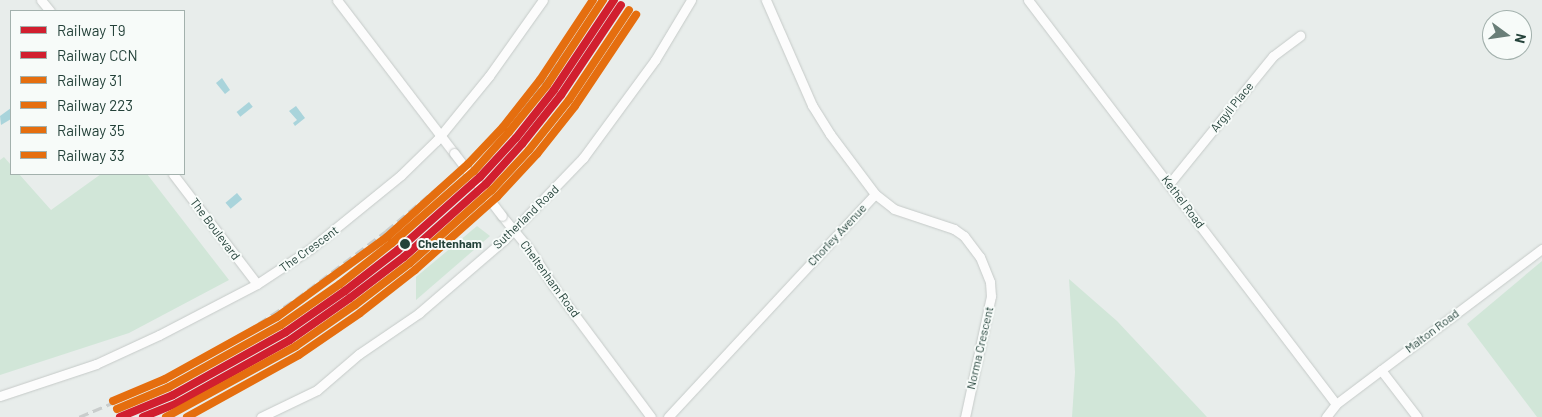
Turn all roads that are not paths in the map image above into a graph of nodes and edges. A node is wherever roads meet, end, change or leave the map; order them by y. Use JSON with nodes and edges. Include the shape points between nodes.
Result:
{"nodes":[{"id":1,"x":41,"y":0,"type":"edge"},
{"id":2,"x":337,"y":0,"type":"edge"},
{"id":3,"x":543,"y":0,"type":"edge"},
{"id":4,"x":691,"y":0,"type":"edge"},
{"id":5,"x":766,"y":0,"type":"edge"},
{"id":6,"x":1028,"y":0,"type":"edge"},
{"id":7,"x":49,"y":10,"type":"edge"},
{"id":8,"x":1300,"y":36,"type":"dead end"},
{"id":9,"x":441,"y":135,"type":"junction"},
{"id":10,"x":174,"y":175,"type":"edge"},
{"id":11,"x":1169,"y":184,"type":"junction"},
{"id":12,"x":875,"y":194,"type":"junction"},
{"id":13,"x":514,"y":231,"type":"junction"},
{"id":14,"x":1542,"y":250,"type":"edge"},
{"id":15,"x":257,"y":284,"type":"junction"},
{"id":16,"x":1381,"y":370,"type":"junction"},
{"id":17,"x":0,"y":396,"type":"edge"},
{"id":18,"x":1336,"y":404,"type":"junction"},
{"id":19,"x":261,"y":417,"type":"edge"},
{"id":20,"x":651,"y":417,"type":"edge"},
{"id":21,"x":668,"y":417,"type":"edge"},
{"id":22,"x":965,"y":417,"type":"edge"},
{"id":23,"x":1326,"y":417,"type":"edge"},
{"id":24,"x":1417,"y":417,"type":"edge"}],
"edges":[{"from":1,"to":7,"type":"street"},
{"from":2,"to":9,"type":"street","name":"Cheltenham Road"},
{"from":3,"to":9,"type":"street","name":"The Crescent","via":[[495,69]]},
{"from":4,"to":13,"type":"street","name":"Sutherland Road","via":[[655,60],[607,127],[553,192]]},
{"from":5,"to":12,"type":"street","name":"Chorley Avenue","via":[[812,105]]},
{"from":6,"to":11,"type":"street","name":"Kethel Road"},
{"from":8,"to":11,"type":"street","name":"Argyll Place","via":[[1273,56]]},
{"from":9,"to":13,"type":"street","name":"Cheltenham Road","bridge":true},
{"from":9,"to":15,"type":"street","name":"The Crescent","via":[[401,175],[342,225]]},
{"from":10,"to":15,"type":"street","name":"The Boulevard"},
{"from":11,"to":18,"type":"street","name":"Kethel Road"},
{"from":12,"to":21,"type":"street","name":"Chorley Avenue"},
{"from":12,"to":22,"type":"street","name":"Norma Crescent","via":[[894,210],[954,229],[964,236],[980,257],[990,282],[991,296]]},
{"from":13,"to":19,"type":"street","name":"Sutherland Road","via":[[419,313],[359,354],[317,390]]},
{"from":13,"to":20,"type":"street","name":"Cheltenham Road"},
{"from":14,"to":16,"type":"street","name":"Malton Road"},
{"from":15,"to":17,"type":"street","name":"The Crescent","via":[[160,335],[96,364]]},
{"from":16,"to":18,"type":"street","name":"Malton Road"},
{"from":16,"to":24,"type":"street"},
{"from":18,"to":23,"type":"street","name":"Malton Road"}]}
